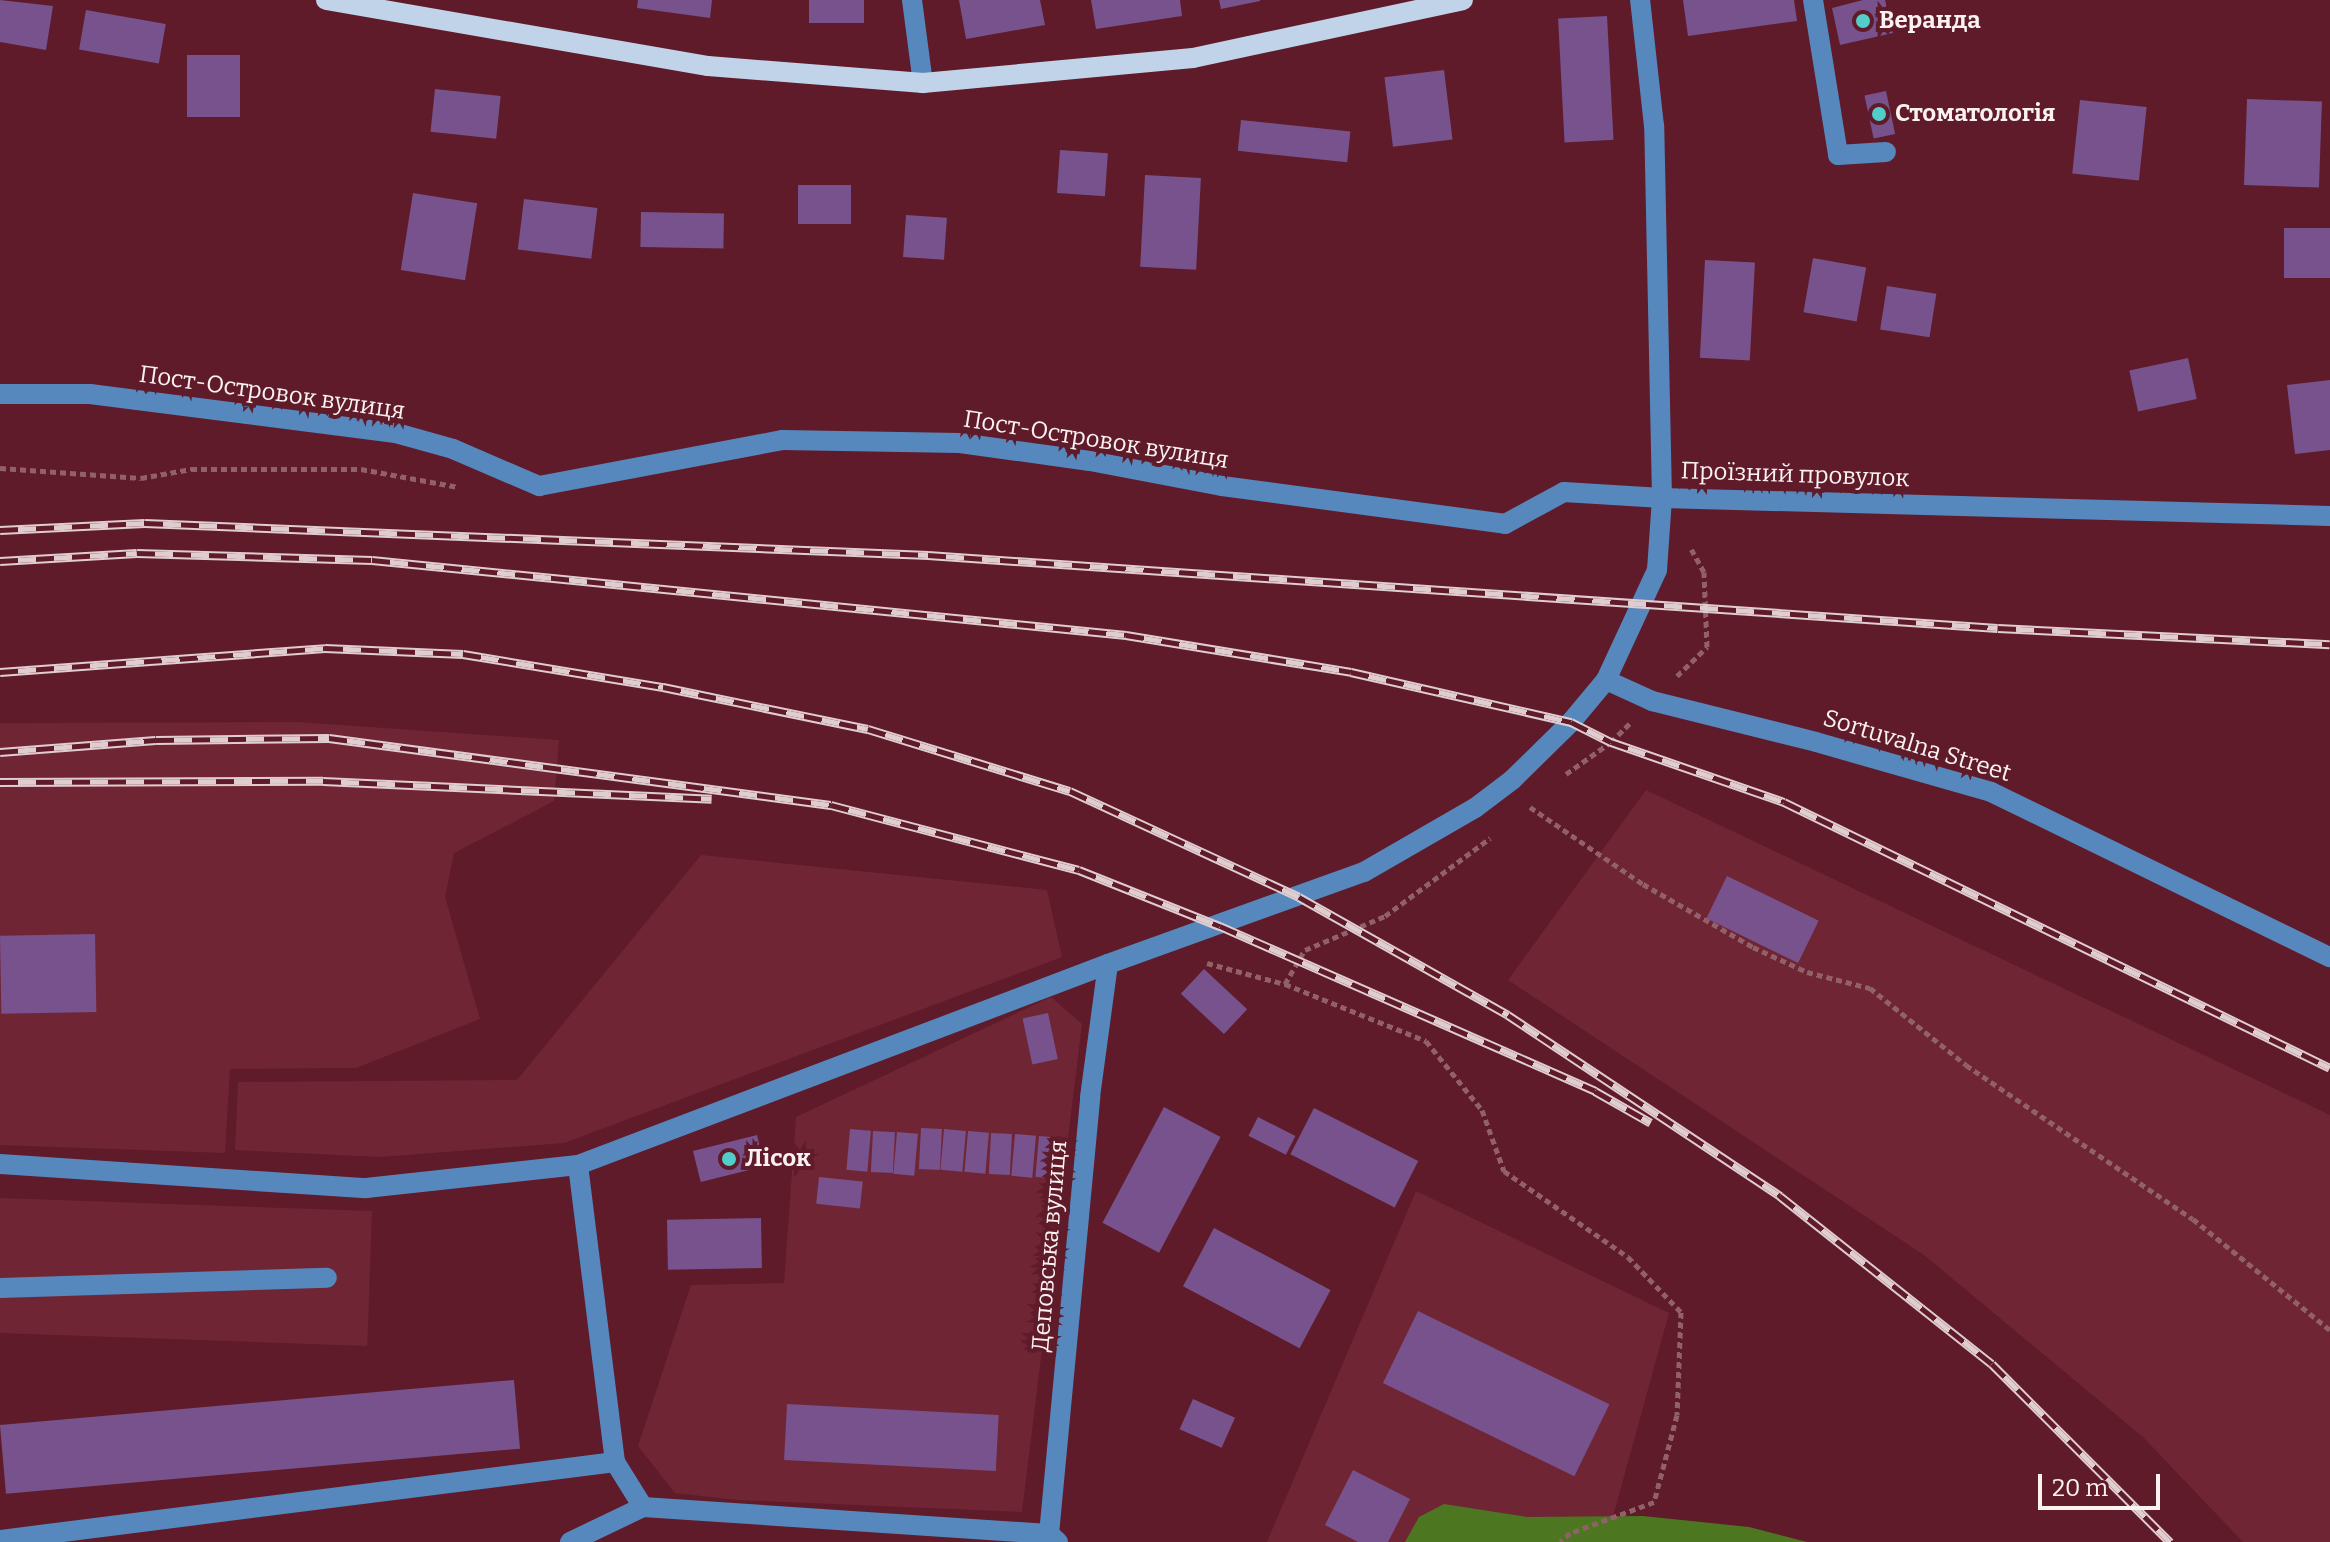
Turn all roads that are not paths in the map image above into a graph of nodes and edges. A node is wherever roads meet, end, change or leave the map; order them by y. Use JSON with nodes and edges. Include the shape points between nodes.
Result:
{"nodes":[{"id":1,"x":326,"y":0,"type":"edge"},
{"id":2,"x":912,"y":0,"type":"edge"},
{"id":3,"x":1463,"y":0,"type":"edge"},
{"id":4,"x":1640,"y":0,"type":"edge"},
{"id":5,"x":1813,"y":0,"type":"edge"},
{"id":6,"x":923,"y":83,"type":"junction"},
{"id":7,"x":1886,"y":152,"type":"dead end"},
{"id":8,"x":0,"y":394,"type":"edge"},
{"id":9,"x":1662,"y":498,"type":"junction"},
{"id":10,"x":2330,"y":516,"type":"edge"},
{"id":11,"x":1606,"y":680,"type":"junction"},
{"id":12,"x":2330,"y":957,"type":"edge"},
{"id":13,"x":1108,"y":964,"type":"junction"},
{"id":14,"x":0,"y":1164,"type":"edge"},
{"id":15,"x":578,"y":1165,"type":"junction"},
{"id":16,"x":327,"y":1278,"type":"dead end"},
{"id":17,"x":0,"y":1288,"type":"edge"},
{"id":18,"x":615,"y":1462,"type":"junction"},
{"id":19,"x":643,"y":1507,"type":"junction"},
{"id":20,"x":1054,"y":1538,"type":"edge"},
{"id":21,"x":0,"y":1540,"type":"edge"},
{"id":22,"x":570,"y":1542,"type":"edge"}],
"edges":[{"from":1,"to":6,"type":"main road","via":[[708,66]]},
{"from":2,"to":6,"type":"street"},
{"from":3,"to":6,"type":"main road","via":[[1193,58]]},
{"from":4,"to":9,"type":"street","name":"Проїзний провулок","via":[[1654,126]]},
{"from":5,"to":7,"type":"street","via":[[1838,155]]},
{"from":8,"to":9,"type":"street","name":"Пост-Островок вулиця","via":[[90,394],[396,433],[453,449],[539,486],[782,440],[960,443],[1222,486],[1505,524],[1564,492]]},
{"from":9,"to":10,"type":"street","name":"Проїзний провулок"},
{"from":9,"to":11,"type":"street","via":[[1657,570]]},
{"from":11,"to":12,"type":"street","name":"Sortuvalna Street","via":[[1652,701],[1991,792]]},
{"from":11,"to":13,"type":"street","via":[[1512,780],[1441,830],[1364,872]]},
{"from":13,"to":15,"type":"street"},
{"from":13,"to":20,"type":"street","name":"Деповська вулиця","via":[[1090,1097]]},
{"from":14,"to":15,"type":"street","via":[[366,1188]]},
{"from":15,"to":18,"type":"street"},
{"from":16,"to":17,"type":"street"},
{"from":18,"to":19,"type":"street"},
{"from":18,"to":21,"type":"street"},
{"from":19,"to":20,"type":"street","name":"Деповська вулиця"},
{"from":19,"to":22,"type":"street","name":"Деповська вулиця"}]}
